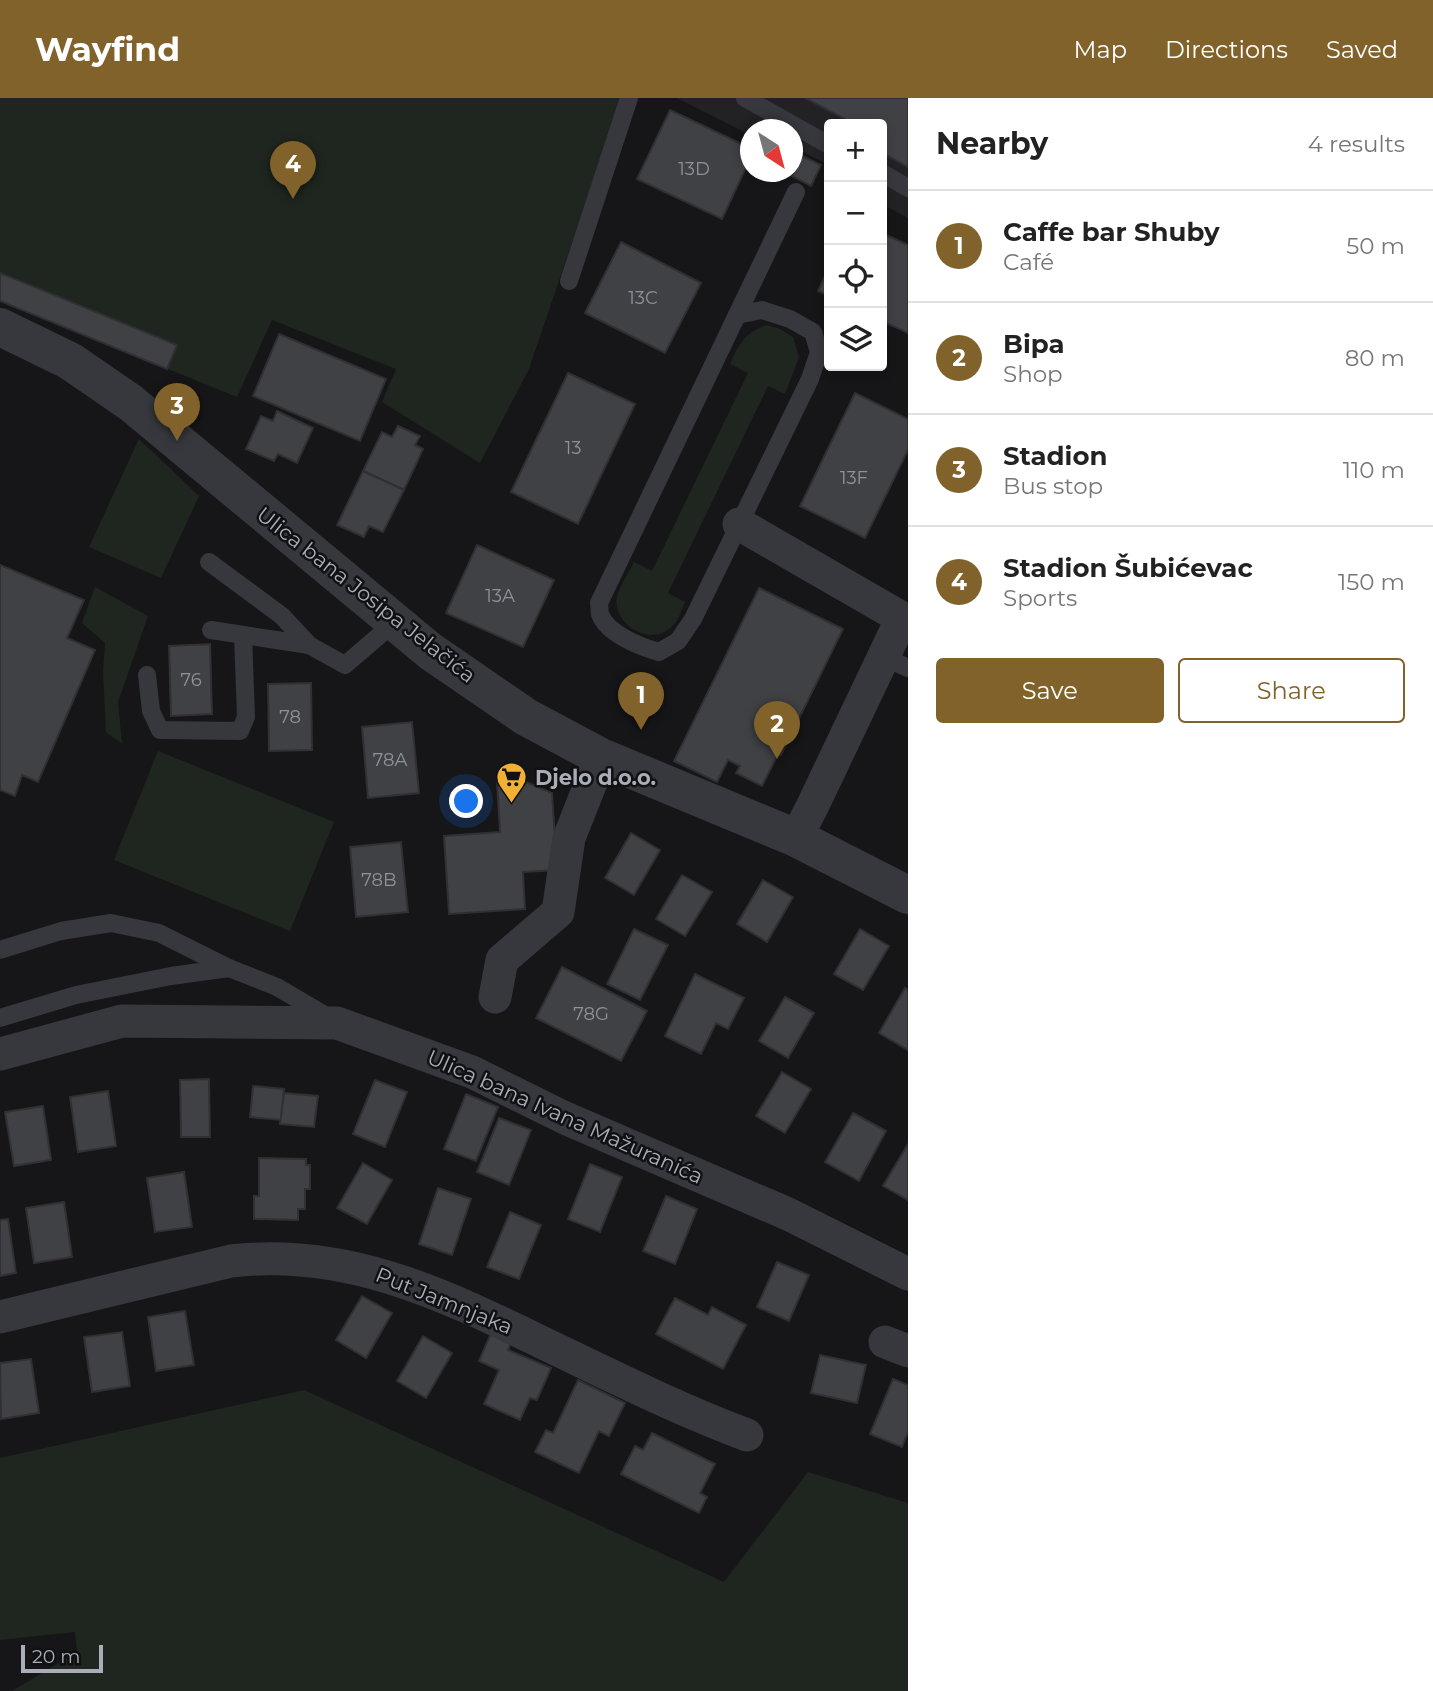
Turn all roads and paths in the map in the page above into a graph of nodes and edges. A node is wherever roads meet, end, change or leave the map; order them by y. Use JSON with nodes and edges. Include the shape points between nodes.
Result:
{"nodes":[{"id":1,"x":629,"y":98,"type":"edge"},
{"id":2,"x":745,"y":98,"type":"edge"},
{"id":3,"x":824,"y":142,"type":"edge"},
{"id":4,"x":887,"y":176,"type":"edge"},
{"id":5,"x":908,"y":188,"type":"edge"},
{"id":6,"x":796,"y":192,"type":"dead end"},
{"id":7,"x":569,"y":281,"type":"dead end"},
{"id":8,"x":737,"y":315,"type":"junction"},
{"id":9,"x":0,"y":327,"type":"edge"},
{"id":10,"x":739,"y":524,"type":"junction"},
{"id":11,"x":209,"y":562,"type":"dead end"},
{"id":12,"x":905,"y":612,"type":"edge"},
{"id":13,"x":395,"y":622,"type":"junction"},
{"id":14,"x":211,"y":630,"type":"dead end"},
{"id":15,"x":243,"y":635,"type":"junction"},
{"id":16,"x":309,"y":645,"type":"junction"},
{"id":17,"x":896,"y":663,"type":"edge"},
{"id":18,"x":148,"y":675,"type":"dead end"},
{"id":19,"x":601,"y":757,"type":"junction"},
{"id":20,"x":796,"y":838,"type":"junction"},
{"id":21,"x":908,"y":895,"type":"edge"},
{"id":22,"x":0,"y":950,"type":"edge"},
{"id":23,"x":229,"y":968,"type":"junction"},
{"id":24,"x":495,"y":997,"type":"dead end"},
{"id":25,"x":0,"y":1018,"type":"edge"},
{"id":26,"x":337,"y":1023,"type":"junction"},
{"id":27,"x":0,"y":1054,"type":"edge"},
{"id":28,"x":908,"y":1274,"type":"edge"},
{"id":29,"x":0,"y":1317,"type":"edge"},
{"id":30,"x":747,"y":1435,"type":"dead end"}],
"edges":[{"from":1,"to":7,"type":"lane"},
{"from":2,"to":3,"type":"lane"},
{"from":4,"to":5,"type":"lane"},
{"from":6,"to":8,"type":"lane"},
{"from":8,"to":10,"type":"lane","via":[[762,310],[790,319],[813,332],[819,352]]},
{"from":8,"to":10,"type":"lane","via":[[599,603],[600,615],[613,630],[659,652],[678,641]]},
{"from":9,"to":13,"type":"street","name":"Ulica bana Josipa Jelačića","via":[[70,361],[131,402]]},
{"from":10,"to":12,"type":"street"},
{"from":11,"to":16,"type":"lane","via":[[282,616]]},
{"from":12,"to":17,"type":"street"},
{"from":13,"to":16,"type":"lane","via":[[345,665]]},
{"from":13,"to":19,"type":"street","name":"Ulica bana Josipa Jelačića","via":[[526,717]]},
{"from":14,"to":15,"type":"lane"},
{"from":15,"to":16,"type":"lane"},
{"from":15,"to":18,"type":"lane","via":[[246,717],[240,731],[160,730],[151,711]]},
{"from":17,"to":20,"type":"street"},
{"from":19,"to":20,"type":"street","name":"Ulica bana Josipa Jelačića"},
{"from":19,"to":24,"type":"street","via":[[569,838],[558,912],[502,960]]},
{"from":20,"to":21,"type":"street","name":"Ulica bana Josipa Jelačića"},
{"from":22,"to":23,"type":"lane","via":[[61,931],[111,923],[159,933]]},
{"from":23,"to":25,"type":"lane","via":[[76,995]]},
{"from":23,"to":26,"type":"lane","via":[[277,987]]},
{"from":26,"to":27,"type":"street","name":"Ulica bana Ivana Mažuranića","via":[[122,1021]]},
{"from":26,"to":28,"type":"street","name":"Ulica bana Ivana Mažuranića","via":[[472,1072],[565,1118],[788,1214]]},
{"from":29,"to":30,"type":"street","name":"Put Jamnjaka","via":[[230,1261],[260,1257],[319,1260],[366,1269],[456,1301],[693,1415]]}]}
